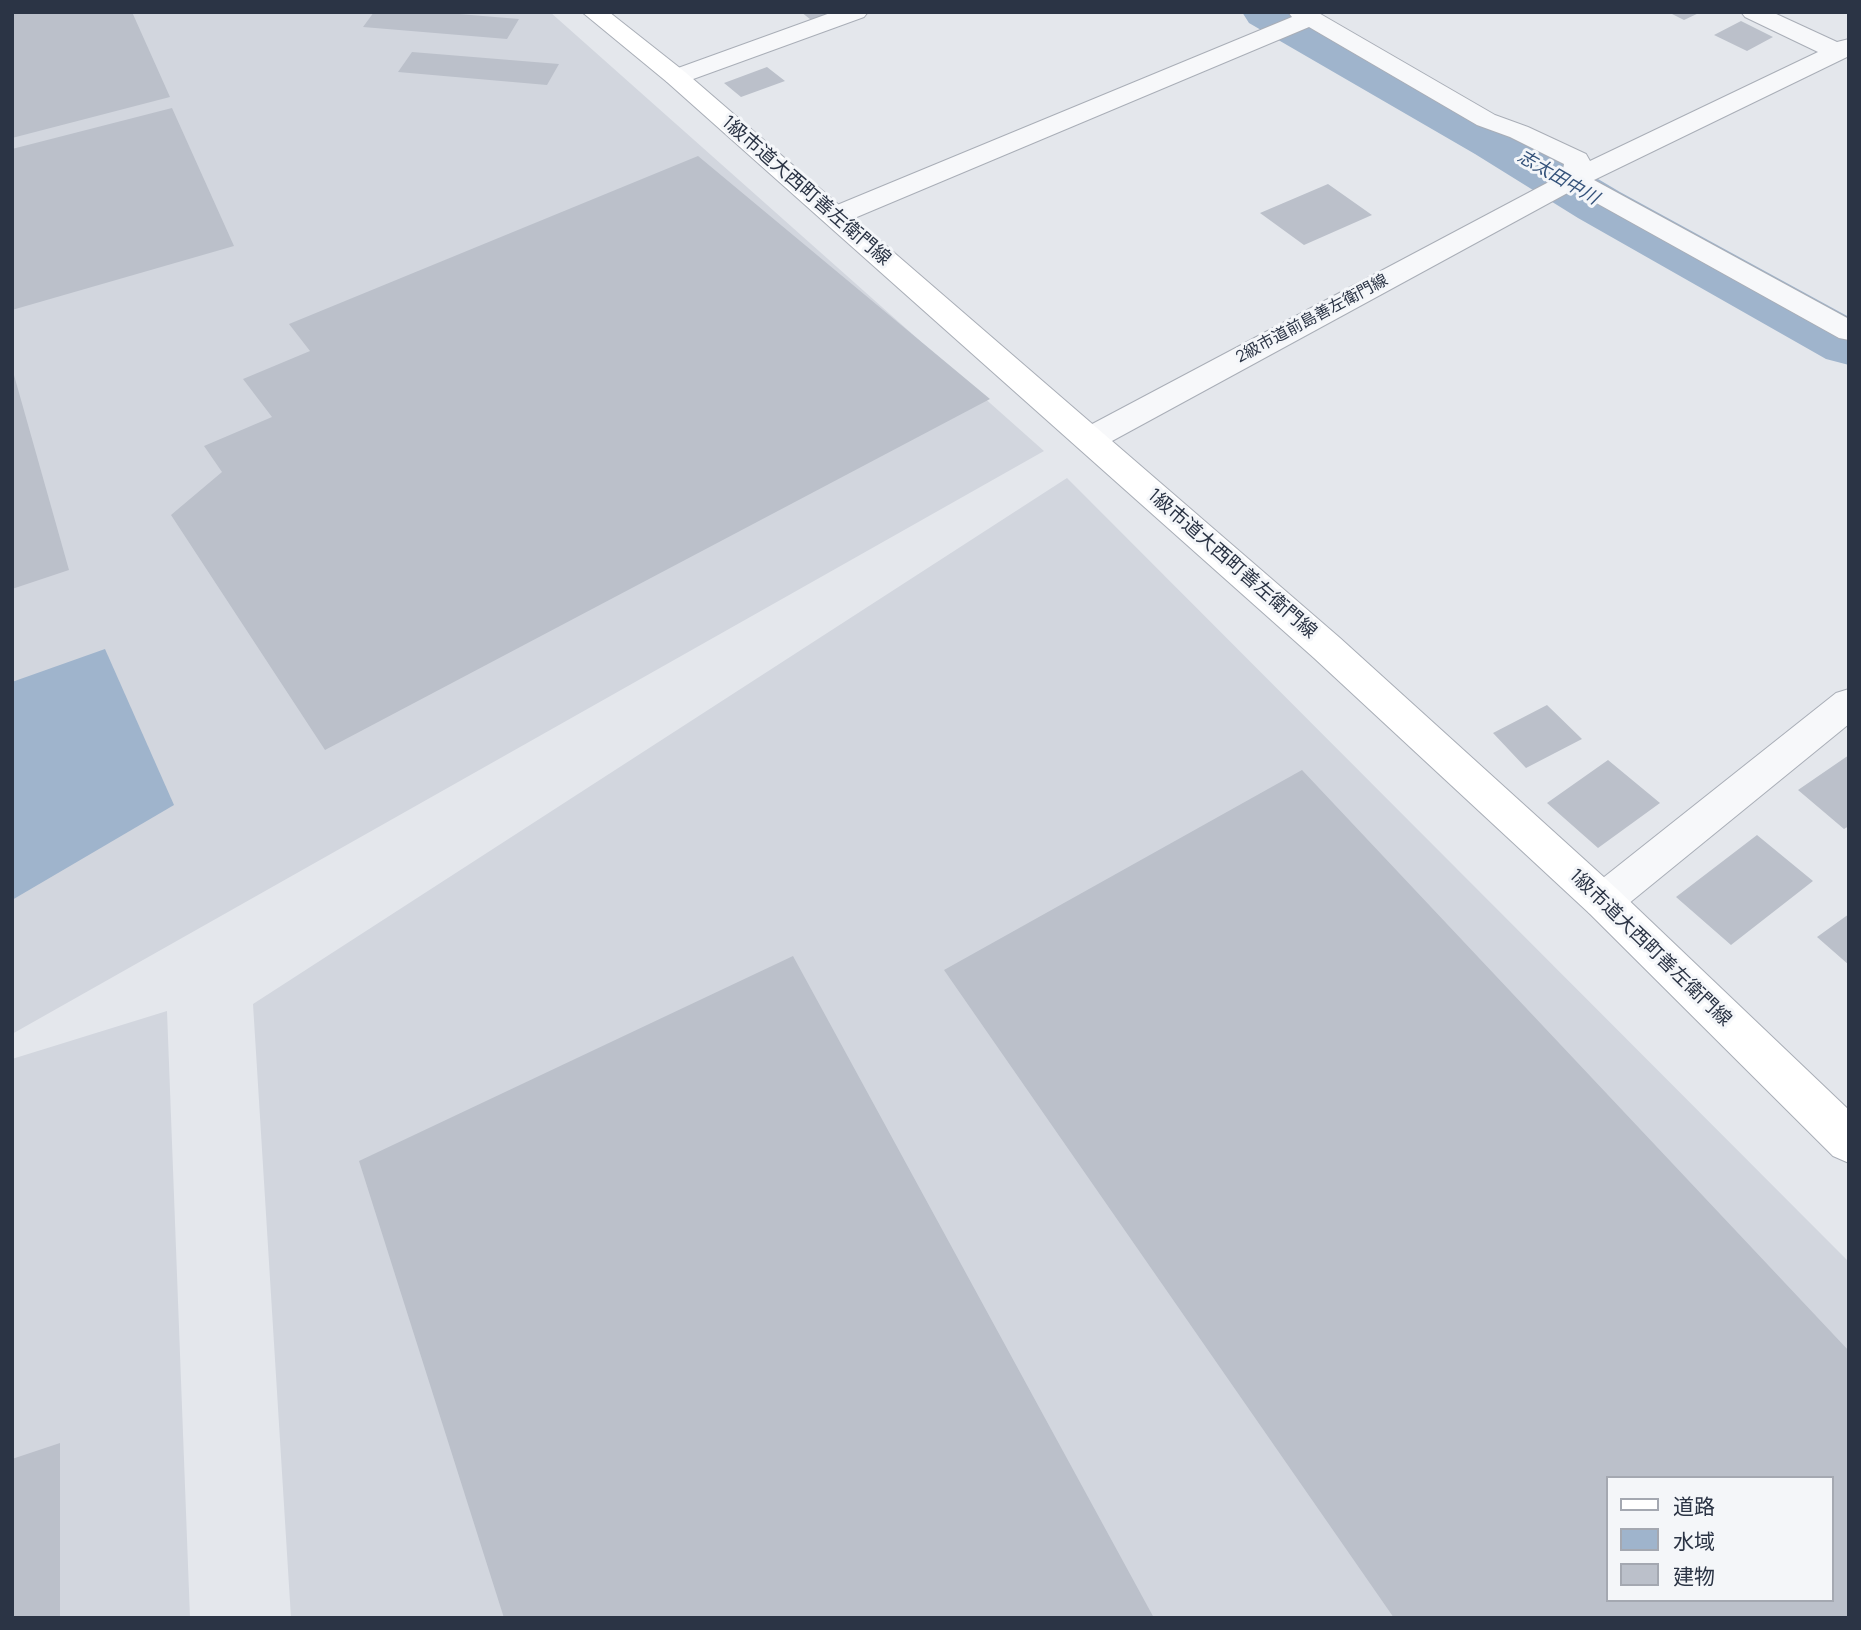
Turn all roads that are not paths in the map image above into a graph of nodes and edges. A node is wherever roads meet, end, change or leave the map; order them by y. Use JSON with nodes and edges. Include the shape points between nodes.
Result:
{"nodes":[{"id":1,"x":594,"y":12,"type":"edge"},
{"id":2,"x":856,"y":12,"type":"edge"},
{"id":3,"x":1753,"y":12,"type":"edge"},
{"id":4,"x":1305,"y":15,"type":"edge"},
{"id":5,"x":1843,"y":49,"type":"edge"},
{"id":6,"x":676,"y":77,"type":"junction"},
{"id":7,"x":1575,"y":180,"type":"junction"},
{"id":8,"x":835,"y":216,"type":"junction"},
{"id":9,"x":1849,"y":331,"type":"edge"},
{"id":10,"x":1090,"y":439,"type":"junction"},
{"id":11,"x":1849,"y":703,"type":"edge"},
{"id":12,"x":1604,"y":901,"type":"junction"},
{"id":13,"x":1849,"y":1140,"type":"edge"}],
"edges":[{"from":1,"to":6,"type":"street","name":"1級市道大西町善左衛門線"},
{"from":2,"to":6,"type":"street"},
{"from":3,"to":5,"type":"street"},
{"from":4,"to":7,"type":"street","via":[[1486,120],[1577,160]]},
{"from":4,"to":8,"type":"street"},
{"from":5,"to":7,"type":"street"},
{"from":6,"to":8,"type":"street","name":"1級市道大西町善左衛門線"},
{"from":7,"to":9,"type":"street"},
{"from":7,"to":10,"type":"street","name":"2級市道前島善左衛門線"},
{"from":8,"to":10,"type":"street","name":"1級市道大西町善左衛門線"},
{"from":10,"to":12,"type":"street","name":"1級市道大西町善左衛門線"},
{"from":11,"to":12,"type":"street"},
{"from":12,"to":13,"type":"street","name":"1級市道大西町善左衛門線"}]}
